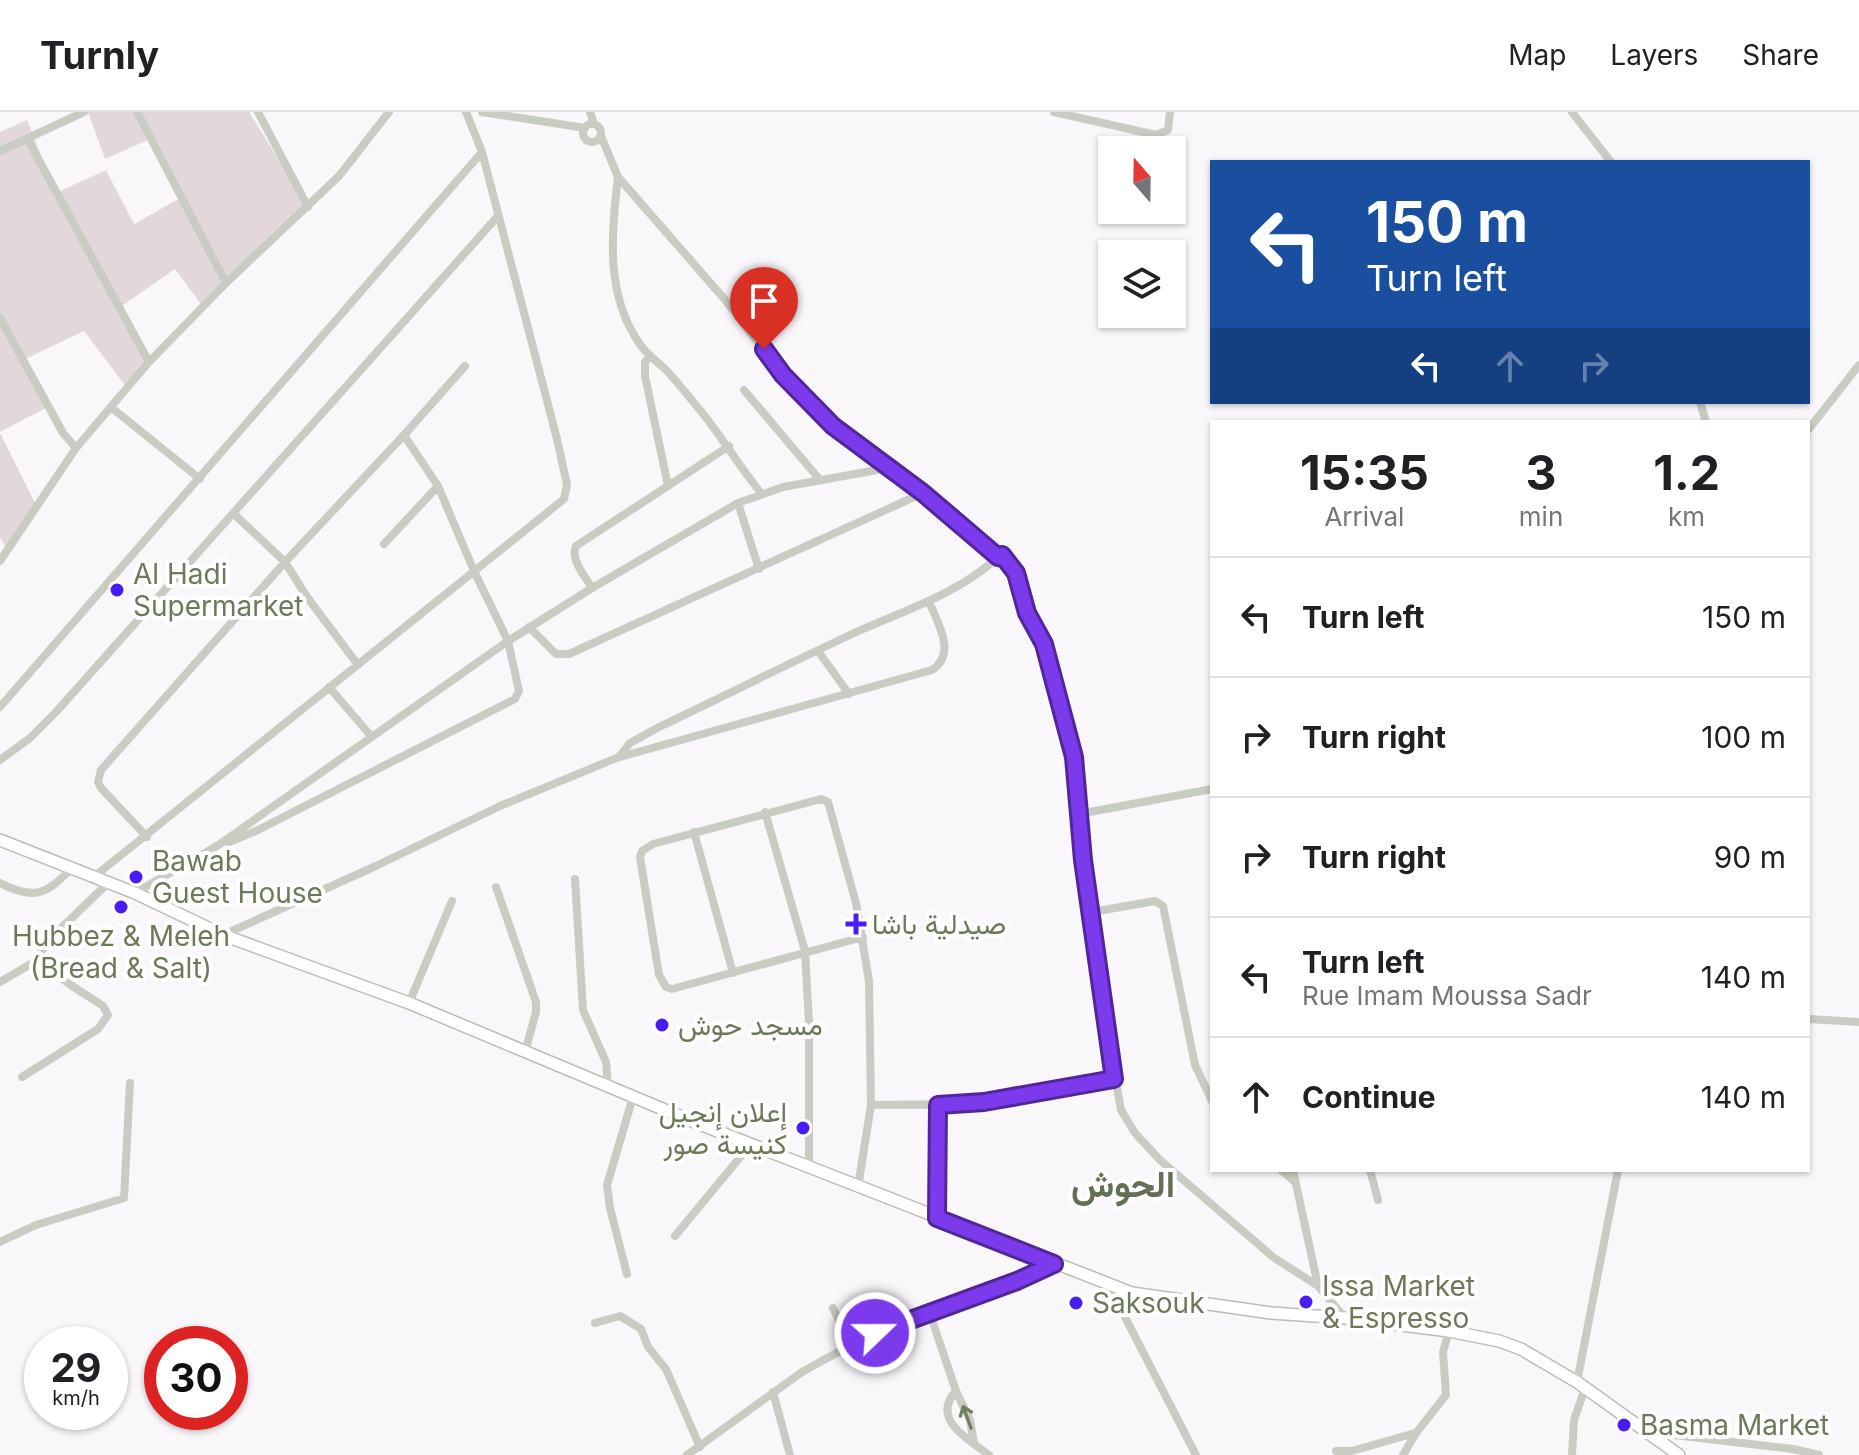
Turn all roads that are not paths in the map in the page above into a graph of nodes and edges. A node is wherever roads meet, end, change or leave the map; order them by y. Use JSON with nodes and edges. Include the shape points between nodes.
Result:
{"nodes":[{"id":1,"x":84,"y":112,"type":"edge"},
{"id":2,"x":137,"y":112,"type":"edge"},
{"id":3,"x":258,"y":112,"type":"edge"},
{"id":4,"x":389,"y":112,"type":"edge"},
{"id":5,"x":466,"y":112,"type":"edge"},
{"id":6,"x":482,"y":112,"type":"edge"},
{"id":7,"x":590,"y":112,"type":"edge"},
{"id":8,"x":1054,"y":112,"type":"edge"},
{"id":9,"x":1170,"y":112,"type":"edge"},
{"id":10,"x":1572,"y":112,"type":"edge"},
{"id":11,"x":589,"y":126,"type":"junction"},
{"id":12,"x":601,"y":136,"type":"junction"},
{"id":13,"x":28,"y":140,"type":"junction"},
{"id":14,"x":591,"y":142,"type":"junction"},
{"id":15,"x":0,"y":151,"type":"edge"},
{"id":16,"x":482,"y":152,"type":"junction"},
{"id":17,"x":1609,"y":160,"type":"edge"},
{"id":18,"x":611,"y":162,"type":"junction"},
{"id":19,"x":618,"y":177,"type":"junction"},
{"id":20,"x":308,"y":207,"type":"junction"},
{"id":21,"x":498,"y":216,"type":"junction"},
{"id":22,"x":226,"y":283,"type":"junction"},
{"id":23,"x":0,"y":318,"type":"edge"},
{"id":24,"x":650,"y":356,"type":"junction"},
{"id":25,"x":149,"y":362,"type":"junction"},
{"id":26,"x":1859,"y":365,"type":"edge"},
{"id":27,"x":465,"y":366,"type":"dead end"},
{"id":28,"x":744,"y":390,"type":"dead end"},
{"id":29,"x":112,"y":408,"type":"junction"},
{"id":30,"x":1810,"y":427,"type":"edge"},
{"id":31,"x":404,"y":435,"type":"junction"},
{"id":32,"x":729,"y":446,"type":"junction"},
{"id":33,"x":76,"y":448,"type":"junction"},
{"id":34,"x":888,"y":468,"type":"junction"},
{"id":35,"x":200,"y":479,"type":"junction"},
{"id":36,"x":820,"y":480,"type":"junction"},
{"id":37,"x":438,"y":486,"type":"junction"},
{"id":38,"x":668,"y":486,"type":"junction"},
{"id":39,"x":761,"y":493,"type":"junction"},
{"id":40,"x":923,"y":493,"type":"junction"},
{"id":41,"x":738,"y":503,"type":"junction"},
{"id":42,"x":234,"y":514,"type":"junction"},
{"id":43,"x":0,"y":538,"type":"edge"},
{"id":44,"x":384,"y":544,"type":"dead end"},
{"id":45,"x":7,"y":549,"type":"junction"},
{"id":46,"x":998,"y":557,"type":"junction"},
{"id":47,"x":0,"y":561,"type":"edge"},
{"id":48,"x":285,"y":562,"type":"junction"},
{"id":49,"x":759,"y":569,"type":"junction"},
{"id":50,"x":474,"y":571,"type":"junction"},
{"id":51,"x":592,"y":588,"type":"junction"},
{"id":52,"x":929,"y":602,"type":"junction"},
{"id":53,"x":529,"y":627,"type":"junction"},
{"id":54,"x":508,"y":641,"type":"junction"},
{"id":55,"x":818,"y":651,"type":"junction"},
{"id":56,"x":358,"y":665,"type":"junction"},
{"id":57,"x":329,"y":687,"type":"junction"},
{"id":58,"x":849,"y":694,"type":"junction"},
{"id":59,"x":0,"y":707,"type":"edge"},
{"id":60,"x":659,"y":727,"type":"junction"},
{"id":61,"x":371,"y":736,"type":"junction"},
{"id":62,"x":676,"y":741,"type":"junction"},
{"id":63,"x":619,"y":757,"type":"junction"},
{"id":64,"x":0,"y":760,"type":"edge"},
{"id":65,"x":309,"y":783,"type":"junction"},
{"id":66,"x":1210,"y":789,"type":"edge"},
{"id":67,"x":319,"y":797,"type":"junction"},
{"id":68,"x":765,"y":812,"type":"junction"},
{"id":69,"x":1079,"y":814,"type":"junction"},
{"id":70,"x":694,"y":832,"type":"junction"},
{"id":71,"x":147,"y":837,"type":"junction"},
{"id":72,"x":0,"y":840,"type":"edge"},
{"id":73,"x":217,"y":846,"type":"junction"},
{"id":74,"x":71,"y":869,"type":"junction"},
{"id":75,"x":95,"y":876,"type":"junction"},
{"id":76,"x":575,"y":879,"type":"dead end"},
{"id":77,"x":109,"y":882,"type":"junction"},
{"id":78,"x":0,"y":883,"type":"edge"},
{"id":79,"x":496,"y":887,"type":"dead end"},
{"id":80,"x":135,"y":893,"type":"junction"},
{"id":81,"x":452,"y":901,"type":"dead end"},
{"id":82,"x":1092,"y":912,"type":"junction"},
{"id":83,"x":223,"y":935,"type":"junction"},
{"id":84,"x":863,"y":937,"type":"junction"},
{"id":85,"x":805,"y":951,"type":"junction"},
{"id":86,"x":41,"y":958,"type":"junction"},
{"id":87,"x":733,"y":973,"type":"junction"},
{"id":88,"x":0,"y":982,"type":"edge"},
{"id":89,"x":409,"y":1003,"type":"junction"},
{"id":90,"x":1810,"y":1019,"type":"edge"},
{"id":91,"x":1859,"y":1022,"type":"edge"},
{"id":92,"x":525,"y":1052,"type":"junction"},
{"id":93,"x":22,"y":1077,"type":"dead end"},
{"id":94,"x":1114,"y":1079,"type":"junction"},
{"id":95,"x":130,"y":1083,"type":"dead end"},
{"id":96,"x":608,"y":1087,"type":"junction"},
{"id":97,"x":1210,"y":1091,"type":"edge"},
{"id":98,"x":633,"y":1097,"type":"junction"},
{"id":99,"x":871,"y":1105,"type":"junction"},
{"id":100,"x":938,"y":1105,"type":"junction"},
{"id":101,"x":751,"y":1144,"type":"junction"},
{"id":102,"x":809,"y":1167,"type":"junction"},
{"id":103,"x":1283,"y":1172,"type":"edge"},
{"id":104,"x":1293,"y":1172,"type":"edge"},
{"id":105,"x":1371,"y":1172,"type":"edge"},
{"id":106,"x":1618,"y":1172,"type":"edge"},
{"id":107,"x":1295,"y":1182,"type":"junction"},
{"id":108,"x":858,"y":1187,"type":"junction"},
{"id":109,"x":1378,"y":1200,"type":"dead end"},
{"id":110,"x":937,"y":1218,"type":"junction"},
{"id":111,"x":675,"y":1236,"type":"dead end"},
{"id":112,"x":0,"y":1242,"type":"edge"},
{"id":113,"x":1054,"y":1264,"type":"junction"},
{"id":114,"x":627,"y":1274,"type":"dead end"},
{"id":115,"x":1109,"y":1286,"type":"junction"},
{"id":116,"x":1318,"y":1286,"type":"junction"},
{"id":117,"x":833,"y":1308,"type":"dead end"},
{"id":118,"x":929,"y":1311,"type":"junction"},
{"id":119,"x":1345,"y":1318,"type":"junction"},
{"id":120,"x":595,"y":1323,"type":"dead end"},
{"id":121,"x":1449,"y":1331,"type":"junction"},
{"id":122,"x":851,"y":1345,"type":"junction"},
{"id":123,"x":1581,"y":1385,"type":"junction"},
{"id":124,"x":956,"y":1391,"type":"junction"},
{"id":125,"x":773,"y":1392,"type":"junction"},
{"id":126,"x":1647,"y":1432,"type":"junction"},
{"id":127,"x":1416,"y":1433,"type":"junction"},
{"id":128,"x":974,"y":1443,"type":"junction"},
{"id":129,"x":700,"y":1447,"type":"junction"},
{"id":130,"x":1336,"y":1451,"type":"dead end"},
{"id":131,"x":687,"y":1455,"type":"edge"},
{"id":132,"x":790,"y":1455,"type":"edge"},
{"id":133,"x":989,"y":1455,"type":"edge"},
{"id":134,"x":1196,"y":1455,"type":"edge"},
{"id":135,"x":1403,"y":1455,"type":"edge"},
{"id":136,"x":1572,"y":1455,"type":"edge"},
{"id":137,"x":1679,"y":1455,"type":"edge"},
{"id":138,"x":1819,"y":1455,"type":"edge"}],
"edges":[{"from":1,"to":13,"type":"street"},
{"from":2,"to":22,"type":"street"},
{"from":3,"to":20,"type":"street"},
{"from":4,"to":20,"type":"street"},
{"from":5,"to":16,"type":"street"},
{"from":6,"to":11,"type":"street"},
{"from":7,"to":11,"type":"street"},
{"from":8,"to":9,"type":"street","via":[[1156,135],[1170,128]]},
{"from":10,"to":17,"type":"street"},
{"from":11,"to":12,"type":"street","via":[[600,127]]},
{"from":11,"to":14,"type":"street","via":[[584,137]]},
{"from":12,"to":14,"type":"street"},
{"from":12,"to":18,"type":"street"},
{"from":13,"to":15,"type":"street"},
{"from":13,"to":25,"type":"street"},
{"from":14,"to":18,"type":"street"},
{"from":16,"to":21,"type":"street"},
{"from":16,"to":35,"type":"street"},
{"from":18,"to":19,"type":"street"},
{"from":19,"to":24,"type":"street","via":[[612,227],[616,284],[629,326]]},
{"from":19,"to":34,"type":"street","via":[[783,375],[833,426]]},
{"from":20,"to":22,"type":"street"},
{"from":21,"to":42,"type":"street"},
{"from":21,"to":50,"type":"street","via":[[567,485],[558,506]]},
{"from":22,"to":25,"type":"street"},
{"from":23,"to":33,"type":"street"},
{"from":24,"to":32,"type":"street"},
{"from":24,"to":38,"type":"street","via":[[645,376]]},
{"from":25,"to":29,"type":"street"},
{"from":26,"to":30,"type":"street"},
{"from":27,"to":31,"type":"street"},
{"from":28,"to":36,"type":"street"},
{"from":29,"to":33,"type":"street"},
{"from":29,"to":35,"type":"street"},
{"from":31,"to":37,"type":"street"},
{"from":31,"to":48,"type":"street"},
{"from":32,"to":38,"type":"street"},
{"from":32,"to":39,"type":"street"},
{"from":33,"to":45,"type":"street"},
{"from":34,"to":36,"type":"street"},
{"from":34,"to":40,"type":"street"},
{"from":35,"to":59,"type":"street"},
{"from":36,"to":39,"type":"street"},
{"from":37,"to":44,"type":"street"},
{"from":37,"to":50,"type":"street"},
{"from":38,"to":51,"type":"street","via":[[576,546],[575,558]]},
{"from":39,"to":41,"type":"street"},
{"from":40,"to":46,"type":"street"},
{"from":40,"to":49,"type":"street"},
{"from":41,"to":49,"type":"street"},
{"from":41,"to":51,"type":"street"},
{"from":42,"to":48,"type":"street"},
{"from":42,"to":64,"type":"street","via":[[56,712]]},
{"from":43,"to":45,"type":"street"},
{"from":45,"to":47,"type":"street"},
{"from":46,"to":52,"type":"street"},
{"from":46,"to":69,"type":"street","via":[[1012,565],[1027,613],[1044,644],[1074,757]]},
{"from":48,"to":56,"type":"street"},
{"from":48,"to":71,"type":"street","via":[[101,770],[101,788]]},
{"from":49,"to":53,"type":"street","via":[[569,654],[556,654]]},
{"from":50,"to":54,"type":"street"},
{"from":50,"to":56,"type":"street"},
{"from":51,"to":53,"type":"street"},
{"from":52,"to":55,"type":"street"},
{"from":52,"to":58,"type":"street","via":[[945,645],[939,665]]},
{"from":53,"to":54,"type":"street"},
{"from":54,"to":61,"type":"street"},
{"from":54,"to":67,"type":"street","via":[[518,677],[515,699]]},
{"from":55,"to":58,"type":"street"},
{"from":55,"to":60,"type":"street"},
{"from":56,"to":57,"type":"street"},
{"from":57,"to":61,"type":"street"},
{"from":57,"to":71,"type":"street"},
{"from":58,"to":62,"type":"street"},
{"from":60,"to":62,"type":"street"},
{"from":60,"to":63,"type":"street","via":[[630,743]]},
{"from":61,"to":65,"type":"street"},
{"from":62,"to":63,"type":"street"},
{"from":63,"to":83,"type":"street","via":[[500,806]]},
{"from":65,"to":67,"type":"street"},
{"from":65,"to":73,"type":"street"},
{"from":66,"to":69,"type":"street"},
{"from":67,"to":73,"type":"street"},
{"from":68,"to":70,"type":"street"},
{"from":68,"to":84,"type":"street","via":[[821,799],[828,802]]},
{"from":68,"to":85,"type":"street"},
{"from":69,"to":82,"type":"street"},
{"from":70,"to":87,"type":"street"},
{"from":70,"to":87,"type":"street","via":[[646,847],[640,857],[659,975],[672,989]]},
{"from":71,"to":75,"type":"street"},
{"from":72,"to":74,"type":"main road"},
{"from":73,"to":80,"type":"street"},
{"from":74,"to":75,"type":"main road"},
{"from":74,"to":78,"type":"street","via":[[55,885],[33,894]]},
{"from":75,"to":77,"type":"main road"},
{"from":76,"to":96,"type":"street","via":[[583,1010],[606,1062]]},
{"from":77,"to":80,"type":"main road"},
{"from":77,"to":86,"type":"street","via":[[44,946]]},
{"from":79,"to":92,"type":"street","via":[[536,1002]]},
{"from":80,"to":83,"type":"main road"},
{"from":81,"to":89,"type":"street"},
{"from":82,"to":94,"type":"street"},
{"from":82,"to":97,"type":"street","via":[[1160,901],[1195,1065]]},
{"from":83,"to":89,"type":"main road"},
{"from":84,"to":85,"type":"street"},
{"from":84,"to":99,"type":"street"},
{"from":85,"to":87,"type":"street"},
{"from":85,"to":102,"type":"street"},
{"from":86,"to":88,"type":"street"},
{"from":86,"to":93,"type":"street","via":[[108,1015],[98,1029]]},
{"from":89,"to":92,"type":"main road"},
{"from":90,"to":91,"type":"street"},
{"from":92,"to":96,"type":"main road"},
{"from":94,"to":100,"type":"street"},
{"from":94,"to":116,"type":"street","via":[[1121,1110],[1153,1153],[1273,1257]]},
{"from":95,"to":112,"type":"street","via":[[124,1198]]},
{"from":96,"to":98,"type":"main road"},
{"from":98,"to":101,"type":"main road"},
{"from":98,"to":114,"type":"street","via":[[607,1185]]},
{"from":99,"to":100,"type":"street"},
{"from":99,"to":108,"type":"street"},
{"from":100,"to":110,"type":"street"},
{"from":101,"to":102,"type":"main road"},
{"from":101,"to":111,"type":"street"},
{"from":102,"to":108,"type":"main road"},
{"from":103,"to":107,"type":"street"},
{"from":104,"to":107,"type":"street"},
{"from":105,"to":109,"type":"street"},
{"from":106,"to":123,"type":"street"},
{"from":107,"to":116,"type":"street"},
{"from":108,"to":110,"type":"main road"},
{"from":110,"to":113,"type":"main road"},
{"from":113,"to":115,"type":"main road"},
{"from":113,"to":118,"type":"street"},
{"from":115,"to":119,"type":"main road","via":[[1160,1299]]},
{"from":115,"to":134,"type":"street"},
{"from":116,"to":119,"type":"street"},
{"from":117,"to":122,"type":"street"},
{"from":118,"to":122,"type":"street"},
{"from":118,"to":124,"type":"street"},
{"from":119,"to":121,"type":"main road"},
{"from":120,"to":129,"type":"street","via":[[620,1316],[641,1329],[666,1369]]},
{"from":121,"to":123,"type":"main road","via":[[1521,1349]]},
{"from":121,"to":127,"type":"street","via":[[1443,1352],[1446,1395]]},
{"from":122,"to":125,"type":"street"},
{"from":123,"to":126,"type":"main road"},
{"from":123,"to":136,"type":"street"},
{"from":128,"to":124,"type":"street","one_way":true},
{"from":124,"to":128,"type":"street","via":[[950,1397],[948,1419]]},
{"from":125,"to":129,"type":"street"},
{"from":125,"to":132,"type":"street"},
{"from":126,"to":137,"type":"main road"},
{"from":126,"to":138,"type":"street"},
{"from":127,"to":130,"type":"street"},
{"from":127,"to":135,"type":"street"},
{"from":128,"to":133,"type":"street"},
{"from":129,"to":131,"type":"street"}]}
